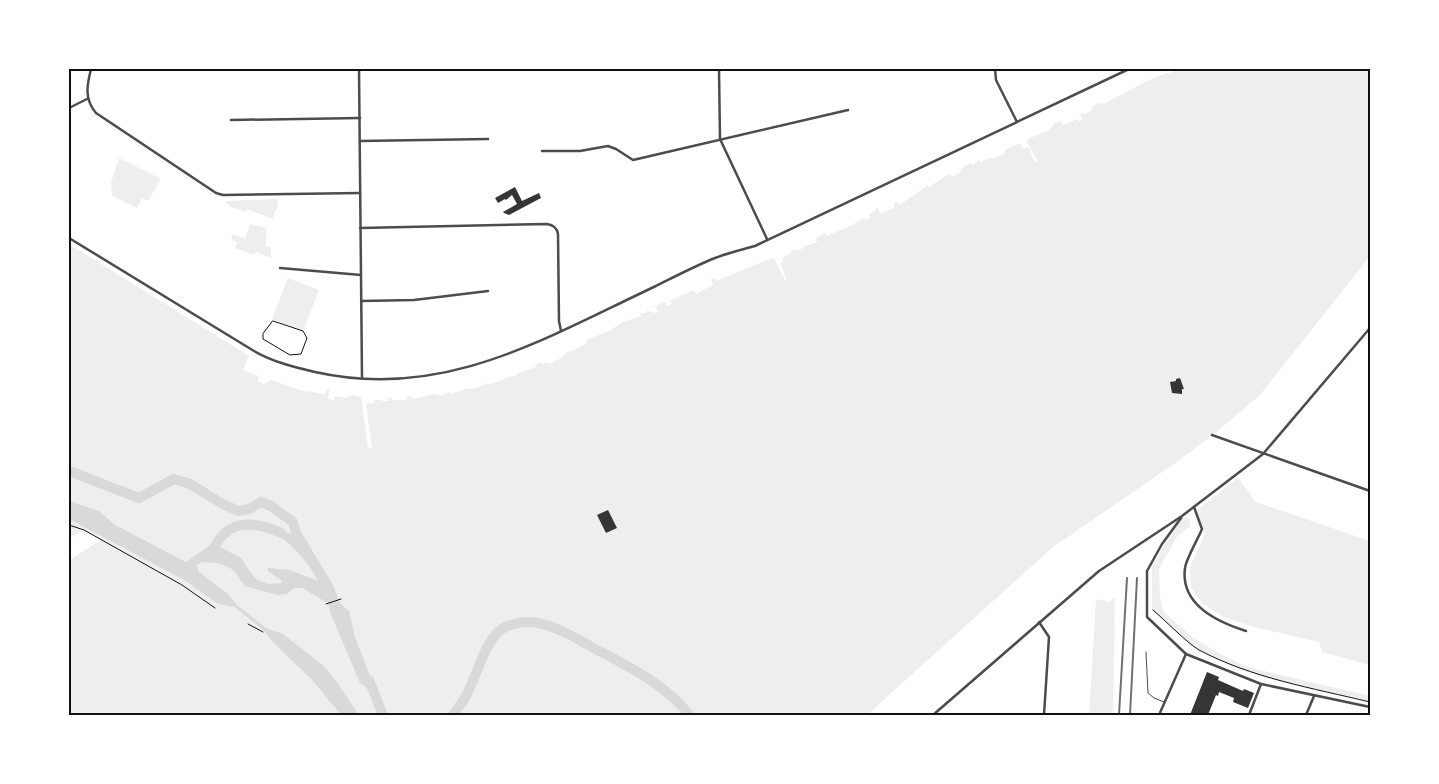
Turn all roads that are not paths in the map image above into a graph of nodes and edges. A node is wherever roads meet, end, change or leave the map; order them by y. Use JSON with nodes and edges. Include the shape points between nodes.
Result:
{"nodes":[{"id":1,"x":91,"y":69,"type":"edge"},
{"id":2,"x":359,"y":69,"type":"edge"},
{"id":3,"x":719,"y":69,"type":"edge"},
{"id":4,"x":995,"y":69,"type":"edge"},
{"id":5,"x":1129,"y":69,"type":"edge"},
{"id":6,"x":87,"y":99,"type":"junction"},
{"id":7,"x":69,"y":108,"type":"edge"},
{"id":8,"x":848,"y":110,"type":"dead end"},
{"id":9,"x":360,"y":118,"type":"junction"},
{"id":10,"x":231,"y":120,"type":"dead end"},
{"id":11,"x":1017,"y":122,"type":"junction"},
{"id":12,"x":488,"y":139,"type":"dead end"},
{"id":13,"x":720,"y":139,"type":"junction"},
{"id":14,"x":360,"y":141,"type":"junction"},
{"id":15,"x":542,"y":151,"type":"dead end"},
{"id":16,"x":360,"y":193,"type":"junction"},
{"id":17,"x":360,"y":228,"type":"junction"},
{"id":18,"x":69,"y":238,"type":"edge"},
{"id":19,"x":767,"y":240,"type":"junction"},
{"id":20,"x":280,"y":268,"type":"dead end"},
{"id":21,"x":361,"y":275,"type":"junction"},
{"id":22,"x":488,"y":291,"type":"dead end"},
{"id":23,"x":361,"y":301,"type":"junction"},
{"id":24,"x":1370,"y":328,"type":"edge"},
{"id":25,"x":561,"y":331,"type":"junction"},
{"id":26,"x":362,"y":378,"type":"junction"},
{"id":27,"x":1212,"y":435,"type":"dead end"},
{"id":28,"x":1263,"y":454,"type":"junction"},
{"id":29,"x":1370,"y":491,"type":"edge"},
{"id":30,"x":1194,"y":507,"type":"junction"},
{"id":31,"x":1182,"y":516,"type":"junction"},
{"id":32,"x":1039,"y":622,"type":"junction"},
{"id":33,"x":1246,"y":631,"type":"dead end"},
{"id":34,"x":1146,"y":652,"type":"dead end"},
{"id":35,"x":1186,"y":654,"type":"junction"},
{"id":36,"x":1262,"y":684,"type":"junction"},
{"id":37,"x":1314,"y":696,"type":"junction"},
{"id":38,"x":1165,"y":703,"type":"junction"},
{"id":39,"x":1370,"y":707,"type":"edge"},
{"id":40,"x":933,"y":715,"type":"edge"},
{"id":41,"x":1044,"y":715,"type":"edge"},
{"id":42,"x":1160,"y":715,"type":"edge"},
{"id":43,"x":1249,"y":715,"type":"edge"},
{"id":44,"x":1306,"y":715,"type":"edge"}],
"edges":[{"from":1,"to":6,"type":"street"},
{"from":2,"to":9,"type":"street"},
{"from":3,"to":13,"type":"street"},
{"from":4,"to":11,"type":"street","via":[[996,80]]},
{"from":5,"to":11,"type":"street"},
{"from":6,"to":7,"type":"street"},
{"from":6,"to":16,"type":"street","via":[[100,116],[219,194]]},
{"from":8,"to":13,"type":"street"},
{"from":9,"to":10,"type":"street"},
{"from":9,"to":14,"type":"street"},
{"from":11,"to":19,"type":"street"},
{"from":12,"to":14,"type":"street"},
{"from":13,"to":15,"type":"street","via":[[633,160],[608,146],[580,151]]},
{"from":13,"to":19,"type":"street"},
{"from":14,"to":16,"type":"street"},
{"from":16,"to":17,"type":"street"},
{"from":17,"to":21,"type":"street"},
{"from":17,"to":25,"type":"street","via":[[554,226],[558,234],[558,321]]},
{"from":18,"to":26,"type":"street","via":[[263,357],[327,374]]},
{"from":19,"to":25,"type":"street","via":[[709,260]]},
{"from":20,"to":21,"type":"street"},
{"from":21,"to":23,"type":"street"},
{"from":22,"to":23,"type":"street","via":[[414,300]]},
{"from":23,"to":26,"type":"street"},
{"from":24,"to":28,"type":"street"},
{"from":25,"to":26,"type":"street","via":[[498,359],[467,368],[412,378]]},
{"from":27,"to":28,"type":"street"},
{"from":28,"to":29,"type":"street"},
{"from":28,"to":30,"type":"street"},
{"from":30,"to":31,"type":"street"},
{"from":30,"to":33,"type":"street","via":[[1202,529],[1185,568],[1187,590],[1199,608],[1223,623]]},
{"from":31,"to":32,"type":"street","via":[[1099,571]]},
{"from":31,"to":35,"type":"street","via":[[1147,571],[1147,617]]},
{"from":32,"to":40,"type":"street"},
{"from":32,"to":41,"type":"street","via":[[1049,637]]},
{"from":34,"to":38,"type":"lane","via":[[1148,693]]},
{"from":35,"to":36,"type":"street"},
{"from":35,"to":38,"type":"street"},
{"from":36,"to":37,"type":"street"},
{"from":36,"to":43,"type":"street"},
{"from":37,"to":39,"type":"street"},
{"from":37,"to":44,"type":"street"},
{"from":38,"to":42,"type":"street"}]}
